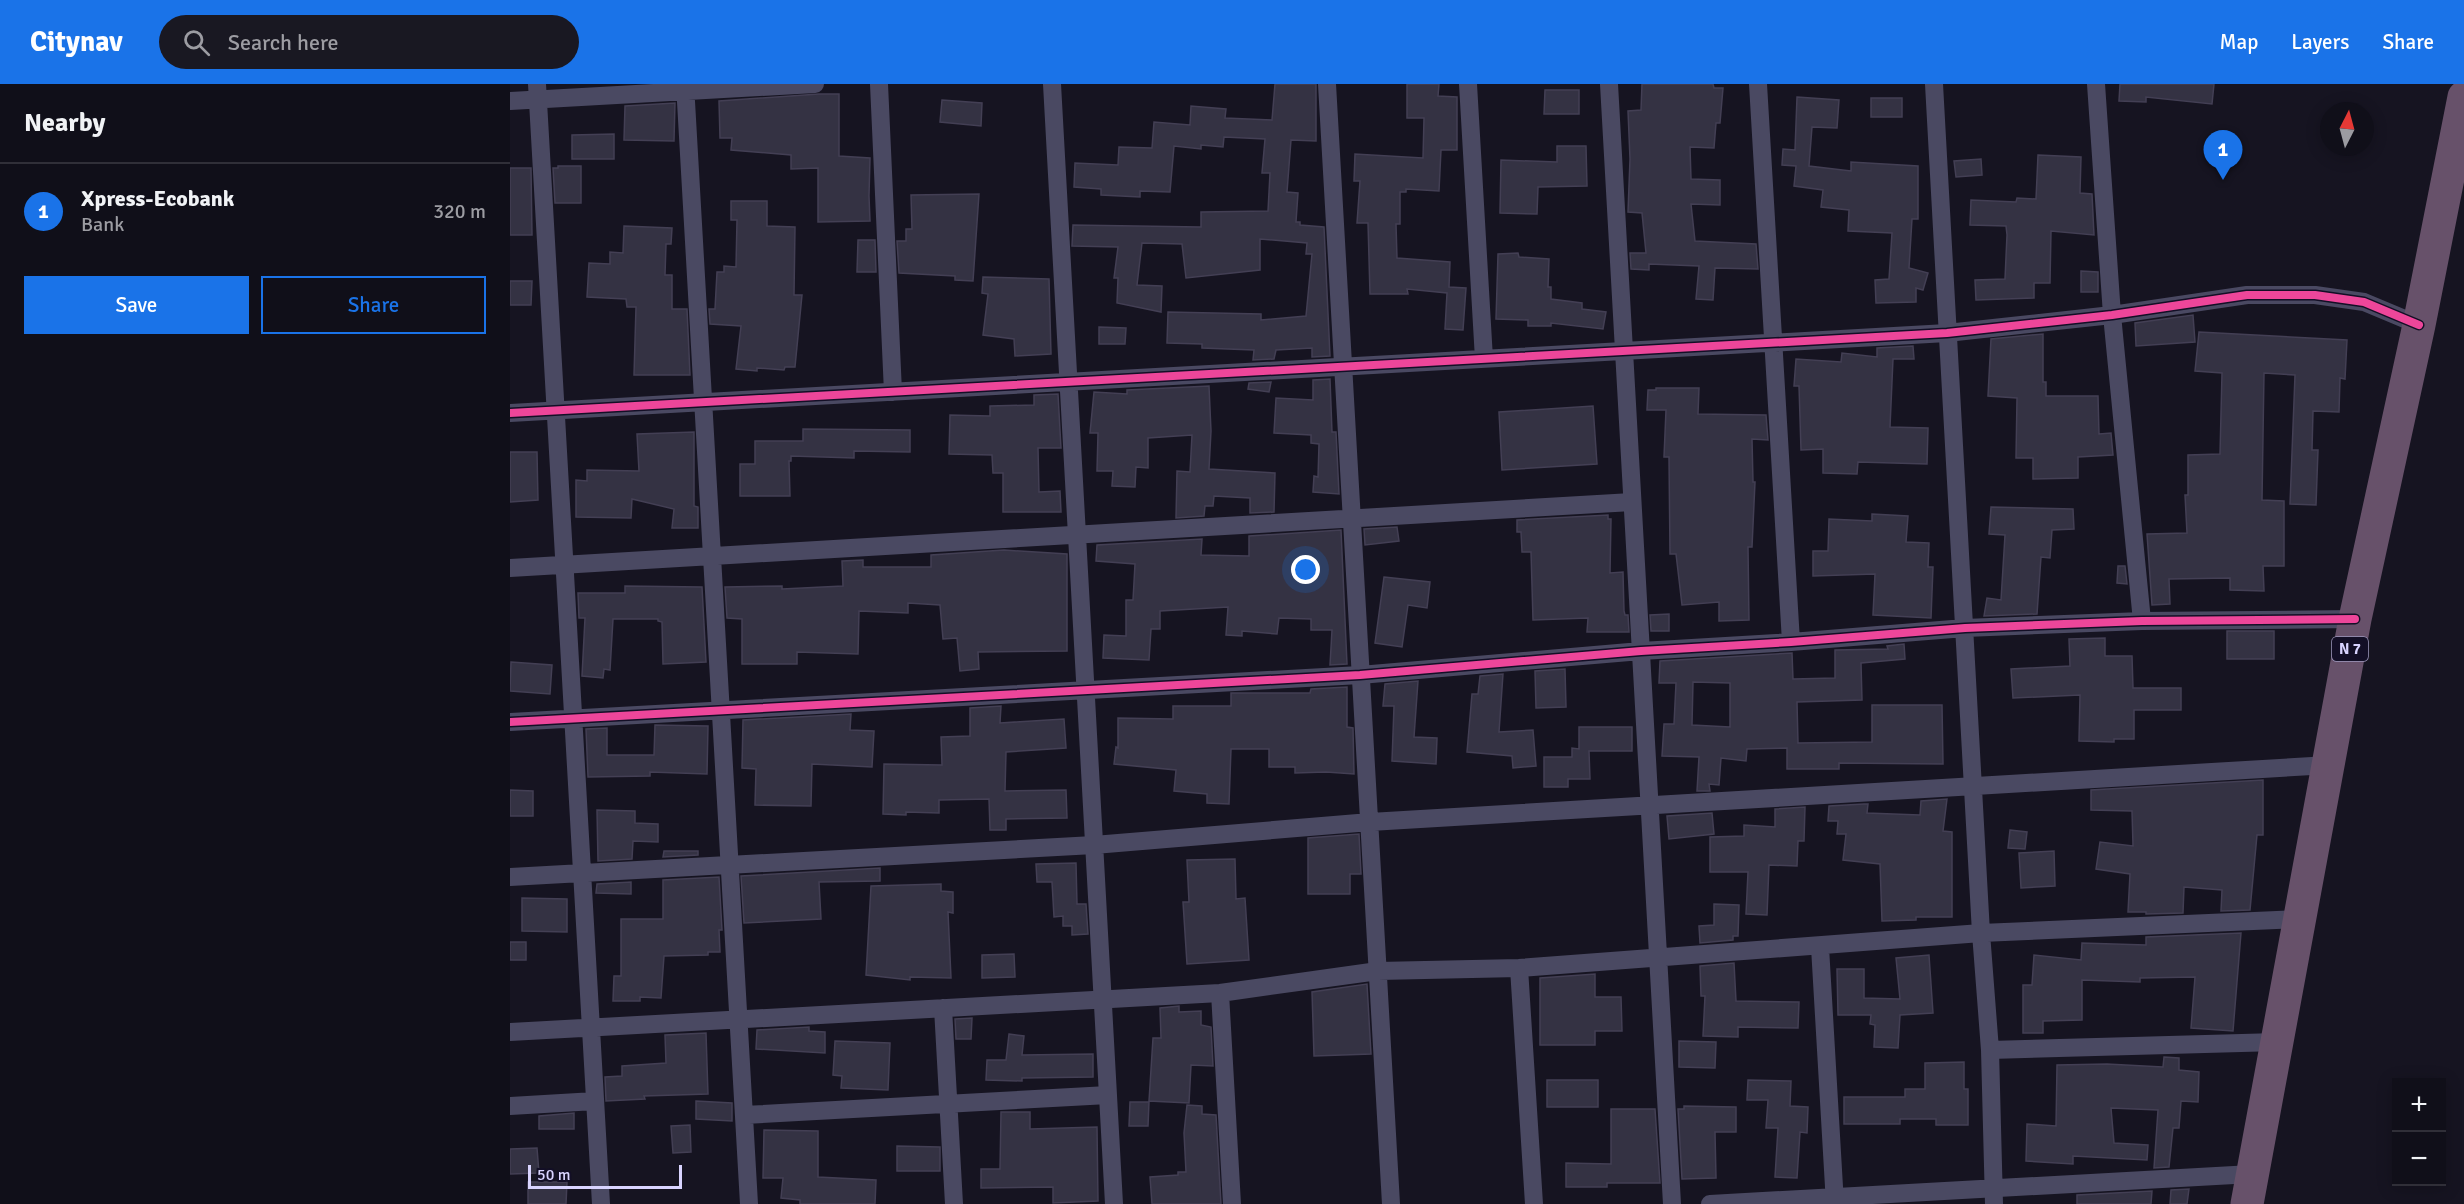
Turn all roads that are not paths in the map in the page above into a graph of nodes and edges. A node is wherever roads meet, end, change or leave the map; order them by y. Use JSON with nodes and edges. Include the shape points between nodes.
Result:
{"nodes":[{"id":1,"x":815,"y":84,"type":"edge"},
{"id":2,"x":879,"y":84,"type":"edge"},
{"id":3,"x":1052,"y":84,"type":"edge"},
{"id":4,"x":1326,"y":84,"type":"edge"},
{"id":5,"x":1467,"y":84,"type":"edge"},
{"id":6,"x":1609,"y":84,"type":"edge"},
{"id":7,"x":1758,"y":84,"type":"edge"},
{"id":8,"x":1934,"y":84,"type":"edge"},
{"id":9,"x":2096,"y":84,"type":"edge"},
{"id":10,"x":686,"y":88,"type":"edge"},
{"id":11,"x":537,"y":92,"type":"edge"},
{"id":12,"x":2464,"y":97,"type":"edge"},
{"id":13,"x":510,"y":101,"type":"edge"},
{"id":14,"x":2112,"y":315,"type":"junction"},
{"id":15,"x":2419,"y":325,"type":"junction"},
{"id":16,"x":1947,"y":333,"type":"junction"},
{"id":17,"x":1773,"y":343,"type":"junction"},
{"id":18,"x":1623,"y":351,"type":"junction"},
{"id":19,"x":1484,"y":359,"type":"junction"},
{"id":20,"x":1343,"y":367,"type":"junction"},
{"id":21,"x":1069,"y":382,"type":"junction"},
{"id":22,"x":893,"y":392,"type":"junction"},
{"id":23,"x":704,"y":402,"type":"junction"},
{"id":24,"x":555,"y":410,"type":"junction"},
{"id":25,"x":510,"y":413,"type":"edge"},
{"id":26,"x":1632,"y":502,"type":"junction"},
{"id":27,"x":1351,"y":518,"type":"junction"},
{"id":28,"x":1077,"y":534,"type":"junction"},
{"id":29,"x":712,"y":556,"type":"junction"},
{"id":30,"x":564,"y":565,"type":"junction"},
{"id":31,"x":510,"y":568,"type":"edge"},
{"id":32,"x":2355,"y":619,"type":"junction"},
{"id":33,"x":2142,"y":621,"type":"junction"},
{"id":34,"x":1965,"y":628,"type":"junction"},
{"id":35,"x":1791,"y":642,"type":"junction"},
{"id":36,"x":1641,"y":651,"type":"junction"},
{"id":37,"x":1360,"y":675,"type":"junction"},
{"id":38,"x":1086,"y":690,"type":"junction"},
{"id":39,"x":721,"y":710,"type":"junction"},
{"id":40,"x":573,"y":718,"type":"junction"},
{"id":41,"x":510,"y":722,"type":"edge"},
{"id":42,"x":2329,"y":765,"type":"junction"},
{"id":43,"x":1972,"y":785,"type":"junction"},
{"id":44,"x":1649,"y":805,"type":"junction"},
{"id":45,"x":1370,"y":822,"type":"junction"},
{"id":46,"x":1094,"y":845,"type":"junction"},
{"id":47,"x":730,"y":865,"type":"junction"},
{"id":48,"x":582,"y":873,"type":"junction"},
{"id":49,"x":510,"y":877,"type":"edge"},
{"id":50,"x":2299,"y":918,"type":"junction"},
{"id":51,"x":1981,"y":933,"type":"junction"},
{"id":52,"x":1820,"y":947,"type":"junction"},
{"id":53,"x":1659,"y":956,"type":"junction"},
{"id":54,"x":1519,"y":968,"type":"junction"},
{"id":55,"x":1378,"y":971,"type":"junction"},
{"id":56,"x":1220,"y":993,"type":"junction"},
{"id":57,"x":1102,"y":1000,"type":"junction"},
{"id":58,"x":943,"y":1008,"type":"junction"},
{"id":59,"x":739,"y":1020,"type":"junction"},
{"id":60,"x":591,"y":1028,"type":"junction"},
{"id":61,"x":510,"y":1032,"type":"edge"},
{"id":62,"x":2278,"y":1042,"type":"junction"},
{"id":63,"x":1990,"y":1050,"type":"junction"},
{"id":64,"x":1108,"y":1095,"type":"junction"},
{"id":65,"x":595,"y":1101,"type":"junction"},
{"id":66,"x":948,"y":1104,"type":"junction"},
{"id":67,"x":510,"y":1106,"type":"edge"},
{"id":68,"x":744,"y":1115,"type":"junction"},
{"id":69,"x":2249,"y":1189,"type":"edge"},
{"id":70,"x":1994,"y":1196,"type":"edge"},
{"id":71,"x":1834,"y":1201,"type":"edge"},
{"id":72,"x":601,"y":1204,"type":"edge"},
{"id":73,"x":749,"y":1204,"type":"edge"},
{"id":74,"x":954,"y":1204,"type":"edge"},
{"id":75,"x":1114,"y":1204,"type":"edge"},
{"id":76,"x":1232,"y":1204,"type":"edge"},
{"id":77,"x":1391,"y":1204,"type":"edge"},
{"id":78,"x":1534,"y":1204,"type":"edge"},
{"id":79,"x":1672,"y":1204,"type":"edge"},
{"id":80,"x":1710,"y":1204,"type":"edge"}],
"edges":[{"from":1,"to":10,"type":"street"},
{"from":2,"to":22,"type":"street"},
{"from":3,"to":21,"type":"street"},
{"from":4,"to":20,"type":"street"},
{"from":5,"to":19,"type":"street"},
{"from":6,"to":18,"type":"street"},
{"from":7,"to":17,"type":"street"},
{"from":8,"to":16,"type":"street"},
{"from":9,"to":14,"type":"street"},
{"from":10,"to":11,"type":"street"},
{"from":10,"to":23,"type":"street"},
{"from":11,"to":13,"type":"street"},
{"from":11,"to":24,"type":"street"},
{"from":12,"to":15,"type":"highway","number":"N 7"},
{"from":14,"to":15,"type":"street","via":[[2247,295],[2315,295],[2364,302]]},
{"from":14,"to":16,"type":"street"},
{"from":14,"to":33,"type":"street"},
{"from":15,"to":32,"type":"highway","number":"N 7"},
{"from":16,"to":17,"type":"street"},
{"from":16,"to":34,"type":"street"},
{"from":17,"to":18,"type":"street"},
{"from":17,"to":35,"type":"street"},
{"from":18,"to":19,"type":"street"},
{"from":18,"to":26,"type":"street"},
{"from":19,"to":20,"type":"street"},
{"from":20,"to":21,"type":"street"},
{"from":20,"to":27,"type":"street"},
{"from":21,"to":22,"type":"street"},
{"from":21,"to":28,"type":"street"},
{"from":22,"to":23,"type":"street"},
{"from":23,"to":24,"type":"street"},
{"from":23,"to":29,"type":"street"},
{"from":24,"to":25,"type":"street"},
{"from":24,"to":30,"type":"street"},
{"from":26,"to":27,"type":"street"},
{"from":26,"to":36,"type":"street"},
{"from":27,"to":28,"type":"street"},
{"from":27,"to":37,"type":"street"},
{"from":28,"to":29,"type":"street"},
{"from":28,"to":38,"type":"street"},
{"from":29,"to":30,"type":"street"},
{"from":29,"to":39,"type":"street"},
{"from":30,"to":31,"type":"street"},
{"from":30,"to":40,"type":"street"},
{"from":32,"to":33,"type":"street"},
{"from":32,"to":42,"type":"highway","number":"N 7"},
{"from":33,"to":34,"type":"street"},
{"from":34,"to":35,"type":"street"},
{"from":34,"to":43,"type":"street"},
{"from":35,"to":36,"type":"street"},
{"from":36,"to":37,"type":"street"},
{"from":36,"to":44,"type":"street"},
{"from":37,"to":38,"type":"street"},
{"from":37,"to":45,"type":"street"},
{"from":38,"to":39,"type":"street"},
{"from":38,"to":46,"type":"street"},
{"from":39,"to":40,"type":"street"},
{"from":39,"to":47,"type":"street"},
{"from":40,"to":41,"type":"street"},
{"from":40,"to":48,"type":"street"},
{"from":42,"to":43,"type":"street"},
{"from":42,"to":50,"type":"highway","number":"N 7"},
{"from":43,"to":44,"type":"street"},
{"from":43,"to":51,"type":"street"},
{"from":44,"to":45,"type":"street"},
{"from":44,"to":53,"type":"street"},
{"from":45,"to":46,"type":"street"},
{"from":45,"to":55,"type":"street"},
{"from":46,"to":47,"type":"street"},
{"from":46,"to":57,"type":"street"},
{"from":47,"to":48,"type":"street"},
{"from":47,"to":59,"type":"street"},
{"from":48,"to":49,"type":"street"},
{"from":48,"to":60,"type":"street"},
{"from":50,"to":51,"type":"street"},
{"from":50,"to":62,"type":"highway","number":"N 7"},
{"from":51,"to":52,"type":"street"},
{"from":51,"to":63,"type":"street"},
{"from":52,"to":53,"type":"street"},
{"from":52,"to":71,"type":"street"},
{"from":53,"to":54,"type":"street"},
{"from":53,"to":79,"type":"street"},
{"from":54,"to":55,"type":"street"},
{"from":54,"to":78,"type":"street"},
{"from":55,"to":56,"type":"street"},
{"from":55,"to":77,"type":"street"},
{"from":56,"to":57,"type":"street"},
{"from":56,"to":76,"type":"street"},
{"from":57,"to":58,"type":"street"},
{"from":57,"to":64,"type":"street"},
{"from":58,"to":59,"type":"street"},
{"from":58,"to":66,"type":"street"},
{"from":59,"to":60,"type":"street"},
{"from":59,"to":68,"type":"street"},
{"from":60,"to":61,"type":"street"},
{"from":60,"to":65,"type":"street"},
{"from":62,"to":63,"type":"street"},
{"from":62,"to":69,"type":"highway","number":"N 7"},
{"from":63,"to":70,"type":"street"},
{"from":64,"to":66,"type":"street"},
{"from":64,"to":75,"type":"street"},
{"from":65,"to":67,"type":"street"},
{"from":65,"to":72,"type":"street"},
{"from":66,"to":68,"type":"street"},
{"from":66,"to":74,"type":"street"},
{"from":68,"to":73,"type":"street"},
{"from":69,"to":70,"type":"street"},
{"from":70,"to":71,"type":"street"},
{"from":71,"to":80,"type":"street"}]}
